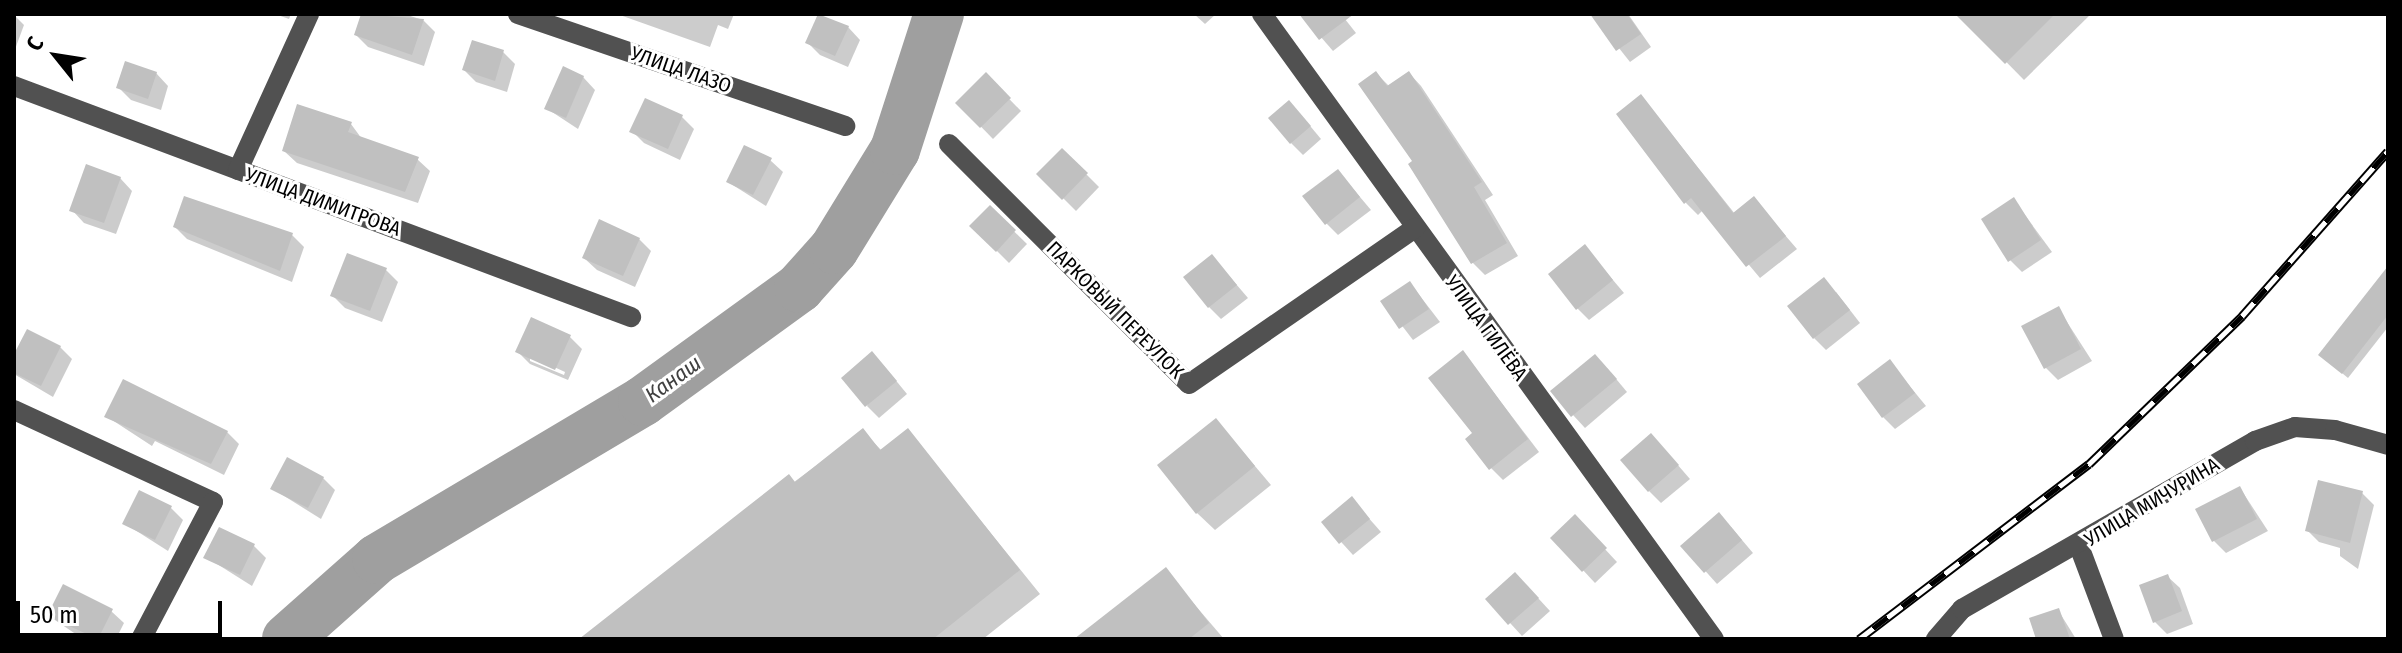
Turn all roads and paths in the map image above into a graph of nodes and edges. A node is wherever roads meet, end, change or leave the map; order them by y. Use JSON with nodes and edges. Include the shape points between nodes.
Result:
{"nodes":[{"id":1,"x":309,"y":14,"type":"edge"},
{"id":2,"x":518,"y":14,"type":"edge"},
{"id":3,"x":1262,"y":14,"type":"edge"},
{"id":4,"x":14,"y":86,"type":"edge"},
{"id":5,"x":845,"y":126,"type":"dead end"},
{"id":6,"x":949,"y":144,"type":"dead end"},
{"id":7,"x":238,"y":170,"type":"junction"},
{"id":8,"x":1415,"y":228,"type":"junction"},
{"id":9,"x":631,"y":317,"type":"dead end"},
{"id":10,"x":14,"y":410,"type":"edge"},
{"id":11,"x":2388,"y":445,"type":"edge"},
{"id":12,"x":2079,"y":546,"type":"junction"},
{"id":13,"x":141,"y":639,"type":"edge"},
{"id":14,"x":1714,"y":639,"type":"edge"},
{"id":15,"x":1936,"y":639,"type":"edge"},
{"id":16,"x":2114,"y":639,"type":"edge"}],
"edges":[{"from":1,"to":7,"type":"street"},
{"from":2,"to":5,"type":"street","name":"УЛИЦА ЛАЗО"},
{"from":3,"to":8,"type":"street","name":"УЛИЦА ГИЛЁВА"},
{"from":4,"to":7,"type":"street","name":"УЛИЦА ДИМИТРОВА"},
{"from":6,"to":8,"type":"street","name":"ПАРКОВЫЙ ПЕРЕУЛОК","via":[[1189,384]]},
{"from":7,"to":9,"type":"street","name":"УЛИЦА ДИМИТРОВА"},
{"from":8,"to":14,"type":"street","name":"УЛИЦА ГИЛЁВА"},
{"from":10,"to":13,"type":"street","via":[[213,502]]},
{"from":11,"to":12,"type":"street","name":"УЛИЦА МИЧУРИНА","via":[[2335,430],[2295,427],[2255,441]]},
{"from":12,"to":15,"type":"street","name":"УЛИЦА МИЧУРИНА","via":[[1962,609]]},
{"from":12,"to":16,"type":"street"}]}
